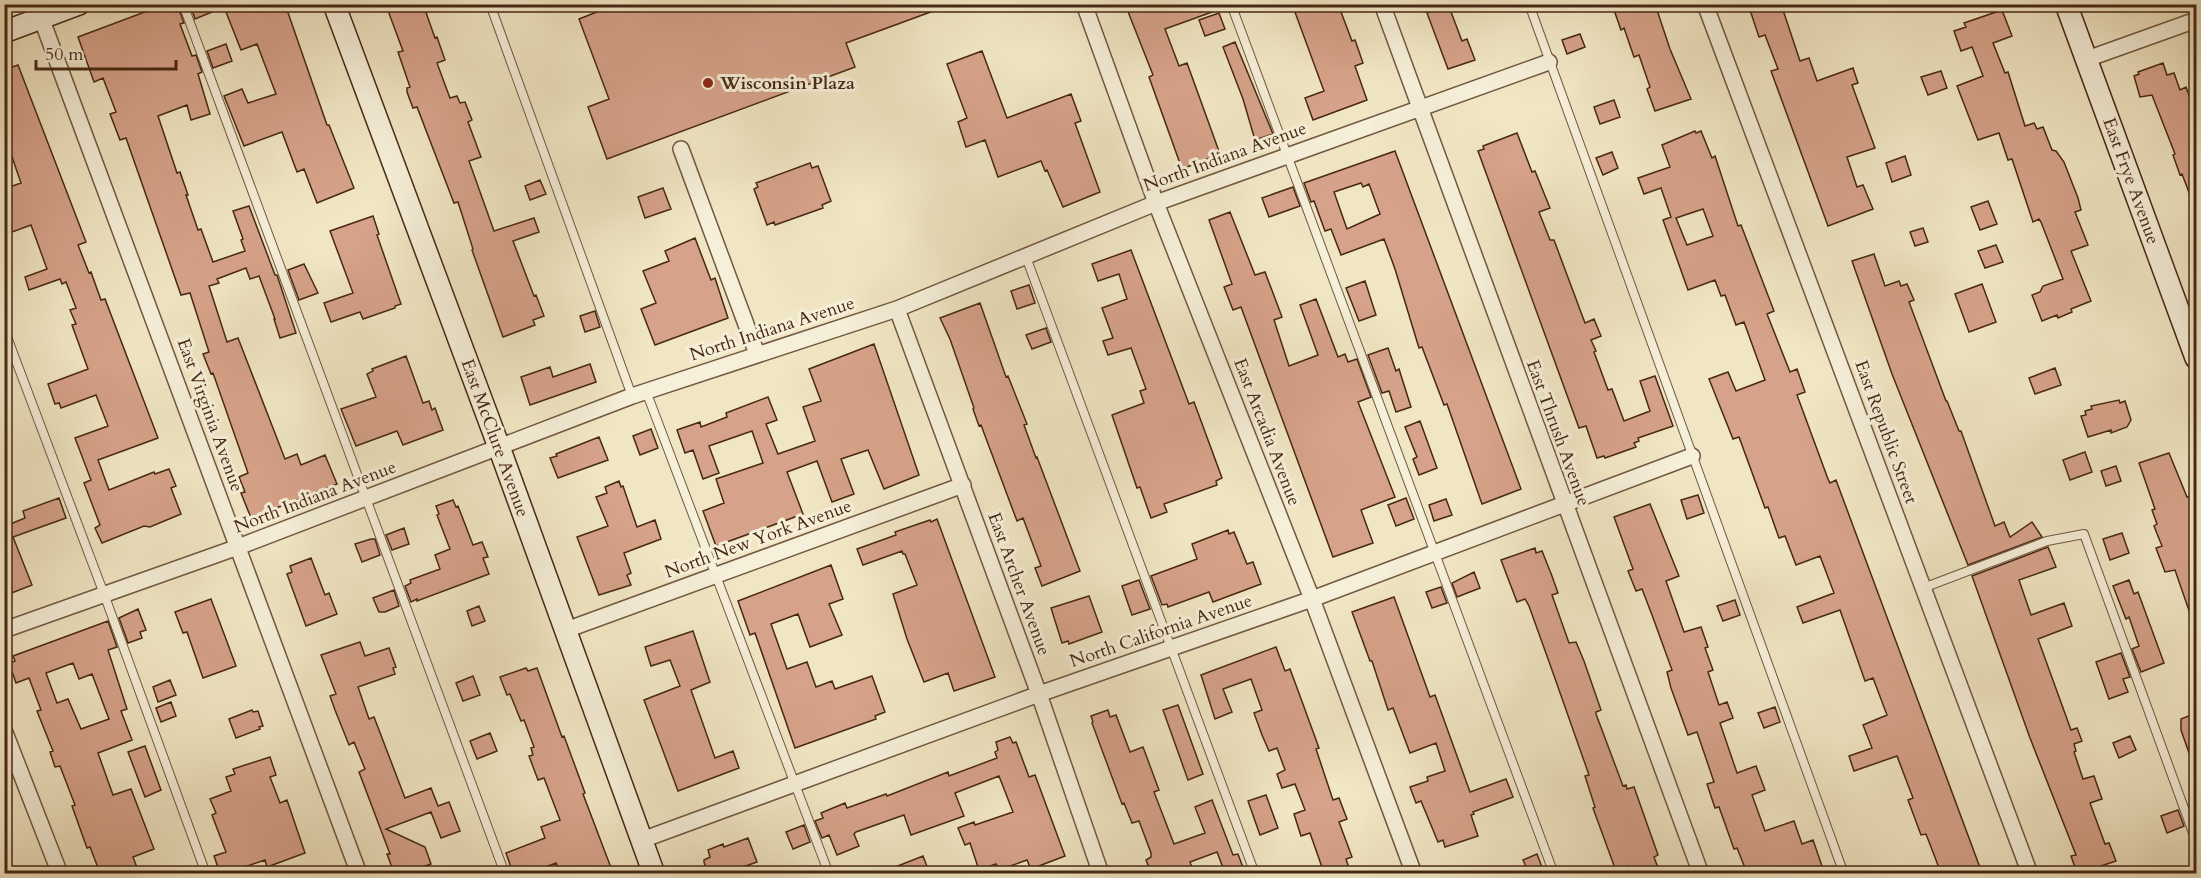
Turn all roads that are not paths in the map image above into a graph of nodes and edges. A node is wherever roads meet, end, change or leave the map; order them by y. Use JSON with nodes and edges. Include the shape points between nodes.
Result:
{"nodes":[{"id":1,"x":79,"y":4,"type":"edge"},
{"id":2,"x":183,"y":4,"type":"edge"},
{"id":3,"x":334,"y":4,"type":"edge"},
{"id":4,"x":490,"y":4,"type":"edge"},
{"id":5,"x":1084,"y":4,"type":"edge"},
{"id":6,"x":1231,"y":4,"type":"edge"},
{"id":7,"x":1382,"y":4,"type":"edge"},
{"id":8,"x":1529,"y":4,"type":"edge"},
{"id":9,"x":1705,"y":4,"type":"edge"},
{"id":10,"x":2066,"y":4,"type":"edge"},
{"id":11,"x":38,"y":12,"type":"edge"},
{"id":12,"x":2196,"y":20,"type":"edge"},
{"id":13,"x":4,"y":32,"type":"edge"},
{"id":14,"x":2086,"y":59,"type":"junction"},
{"id":15,"x":1550,"y":62,"type":"junction"},
{"id":16,"x":1419,"y":107,"type":"junction"},
{"id":17,"x":681,"y":149,"type":"dead end"},
{"id":18,"x":1287,"y":155,"type":"junction"},
{"id":19,"x":1156,"y":203,"type":"junction"},
{"id":20,"x":1026,"y":257,"type":"junction"},
{"id":21,"x":897,"y":309,"type":"junction"},
{"id":22,"x":4,"y":329,"type":"edge"},
{"id":23,"x":757,"y":354,"type":"junction"},
{"id":24,"x":2196,"y":357,"type":"edge"},
{"id":25,"x":639,"y":393,"type":"junction"},
{"id":26,"x":499,"y":447,"type":"junction"},
{"id":27,"x":1692,"y":456,"type":"junction"},
{"id":28,"x":963,"y":485,"type":"junction"},
{"id":29,"x":367,"y":498,"type":"junction"},
{"id":30,"x":1563,"y":503,"type":"junction"},
{"id":31,"x":238,"y":547,"type":"junction"},
{"id":32,"x":1435,"y":552,"type":"junction"},
{"id":33,"x":717,"y":575,"type":"junction"},
{"id":34,"x":1923,"y":588,"type":"junction"},
{"id":35,"x":104,"y":594,"type":"junction"},
{"id":36,"x":1312,"y":599,"type":"junction"},
{"id":37,"x":4,"y":630,"type":"edge"},
{"id":38,"x":566,"y":630,"type":"junction"},
{"id":39,"x":1171,"y":648,"type":"junction"},
{"id":40,"x":1039,"y":694,"type":"junction"},
{"id":41,"x":4,"y":730,"type":"edge"},
{"id":42,"x":794,"y":784,"type":"junction"},
{"id":43,"x":642,"y":840,"type":"junction"},
{"id":44,"x":2196,"y":841,"type":"edge"},
{"id":45,"x":60,"y":873,"type":"edge"},
{"id":46,"x":206,"y":873,"type":"edge"},
{"id":47,"x":359,"y":873,"type":"edge"},
{"id":48,"x":505,"y":873,"type":"edge"},
{"id":49,"x":654,"y":873,"type":"edge"},
{"id":50,"x":829,"y":873,"type":"edge"},
{"id":51,"x":1101,"y":873,"type":"edge"},
{"id":52,"x":1256,"y":873,"type":"edge"},
{"id":53,"x":1414,"y":873,"type":"edge"},
{"id":54,"x":1554,"y":873,"type":"edge"},
{"id":55,"x":1701,"y":873,"type":"edge"},
{"id":56,"x":1844,"y":873,"type":"edge"},
{"id":57,"x":2030,"y":873,"type":"edge"}],
"edges":[{"from":1,"to":11,"type":"street"},
{"from":2,"to":29,"type":"lane"},
{"from":3,"to":26,"type":"street","name":"East McClure Avenue"},
{"from":4,"to":25,"type":"lane"},
{"from":5,"to":19,"type":"street","name":"East Arcadia Avenue"},
{"from":6,"to":18,"type":"lane"},
{"from":7,"to":16,"type":"street","name":"East Thrush Avenue"},
{"from":8,"to":15,"type":"lane"},
{"from":9,"to":34,"type":"street","name":"East Republic Street"},
{"from":10,"to":14,"type":"street","name":"East Frye Avenue"},
{"from":11,"to":13,"type":"street"},
{"from":11,"to":31,"type":"street","name":"East Virginia Avenue"},
{"from":12,"to":14,"type":"street"},
{"from":14,"to":24,"type":"street","name":"East Frye Avenue"},
{"from":15,"to":16,"type":"street","name":"North Indiana Avenue"},
{"from":15,"to":27,"type":"lane"},
{"from":16,"to":18,"type":"street","name":"North Indiana Avenue"},
{"from":16,"to":30,"type":"street","name":"East Thrush Avenue"},
{"from":17,"to":23,"type":"street"},
{"from":18,"to":19,"type":"street","name":"North Indiana Avenue"},
{"from":18,"to":32,"type":"lane"},
{"from":19,"to":20,"type":"street","name":"North Indiana Avenue"},
{"from":19,"to":36,"type":"street","name":"East Arcadia Avenue"},
{"from":20,"to":21,"type":"street","name":"North Indiana Avenue"},
{"from":20,"to":39,"type":"lane"},
{"from":21,"to":23,"type":"street","name":"North Indiana Avenue"},
{"from":21,"to":28,"type":"street","name":"East Archer Avenue"},
{"from":22,"to":35,"type":"lane"},
{"from":23,"to":25,"type":"street","name":"North Indiana Avenue"},
{"from":25,"to":26,"type":"street","name":"North Indiana Avenue"},
{"from":25,"to":33,"type":"lane"},
{"from":26,"to":29,"type":"street","name":"North Indiana Avenue"},
{"from":26,"to":38,"type":"street","name":"East McClure Avenue"},
{"from":27,"to":30,"type":"street","name":"North California Avenue"},
{"from":27,"to":56,"type":"lane"},
{"from":28,"to":33,"type":"street","name":"North New York Avenue"},
{"from":28,"to":40,"type":"street","name":"East Archer Avenue"},
{"from":29,"to":31,"type":"street","name":"North Indiana Avenue"},
{"from":29,"to":48,"type":"lane"},
{"from":30,"to":32,"type":"street","name":"North California Avenue"},
{"from":30,"to":55,"type":"street","name":"East Thrush Avenue"},
{"from":31,"to":35,"type":"street","name":"North Indiana Avenue"},
{"from":31,"to":47,"type":"street","name":"East Virginia Avenue"},
{"from":32,"to":36,"type":"street","name":"North California Avenue"},
{"from":32,"to":54,"type":"lane"},
{"from":33,"to":38,"type":"street","name":"North New York Avenue"},
{"from":33,"to":42,"type":"lane"},
{"from":34,"to":44,"type":"lane","via":[[2048,541],[2084,534]]},
{"from":34,"to":57,"type":"street","name":"East Republic Street"},
{"from":35,"to":37,"type":"street","name":"North Indiana Avenue"},
{"from":35,"to":46,"type":"lane"},
{"from":36,"to":39,"type":"street","name":"North California Avenue"},
{"from":36,"to":53,"type":"street","name":"East Arcadia Avenue"},
{"from":38,"to":43,"type":"street","name":"East McClure Avenue"},
{"from":39,"to":40,"type":"street","name":"North California Avenue"},
{"from":39,"to":52,"type":"lane"},
{"from":40,"to":42,"type":"street","name":"North California Avenue"},
{"from":40,"to":51,"type":"street","name":"East Archer Avenue"},
{"from":41,"to":45,"type":"street"},
{"from":42,"to":43,"type":"street","name":"North California Avenue"},
{"from":42,"to":50,"type":"lane"},
{"from":43,"to":49,"type":"street","name":"East McClure Avenue"}]}
